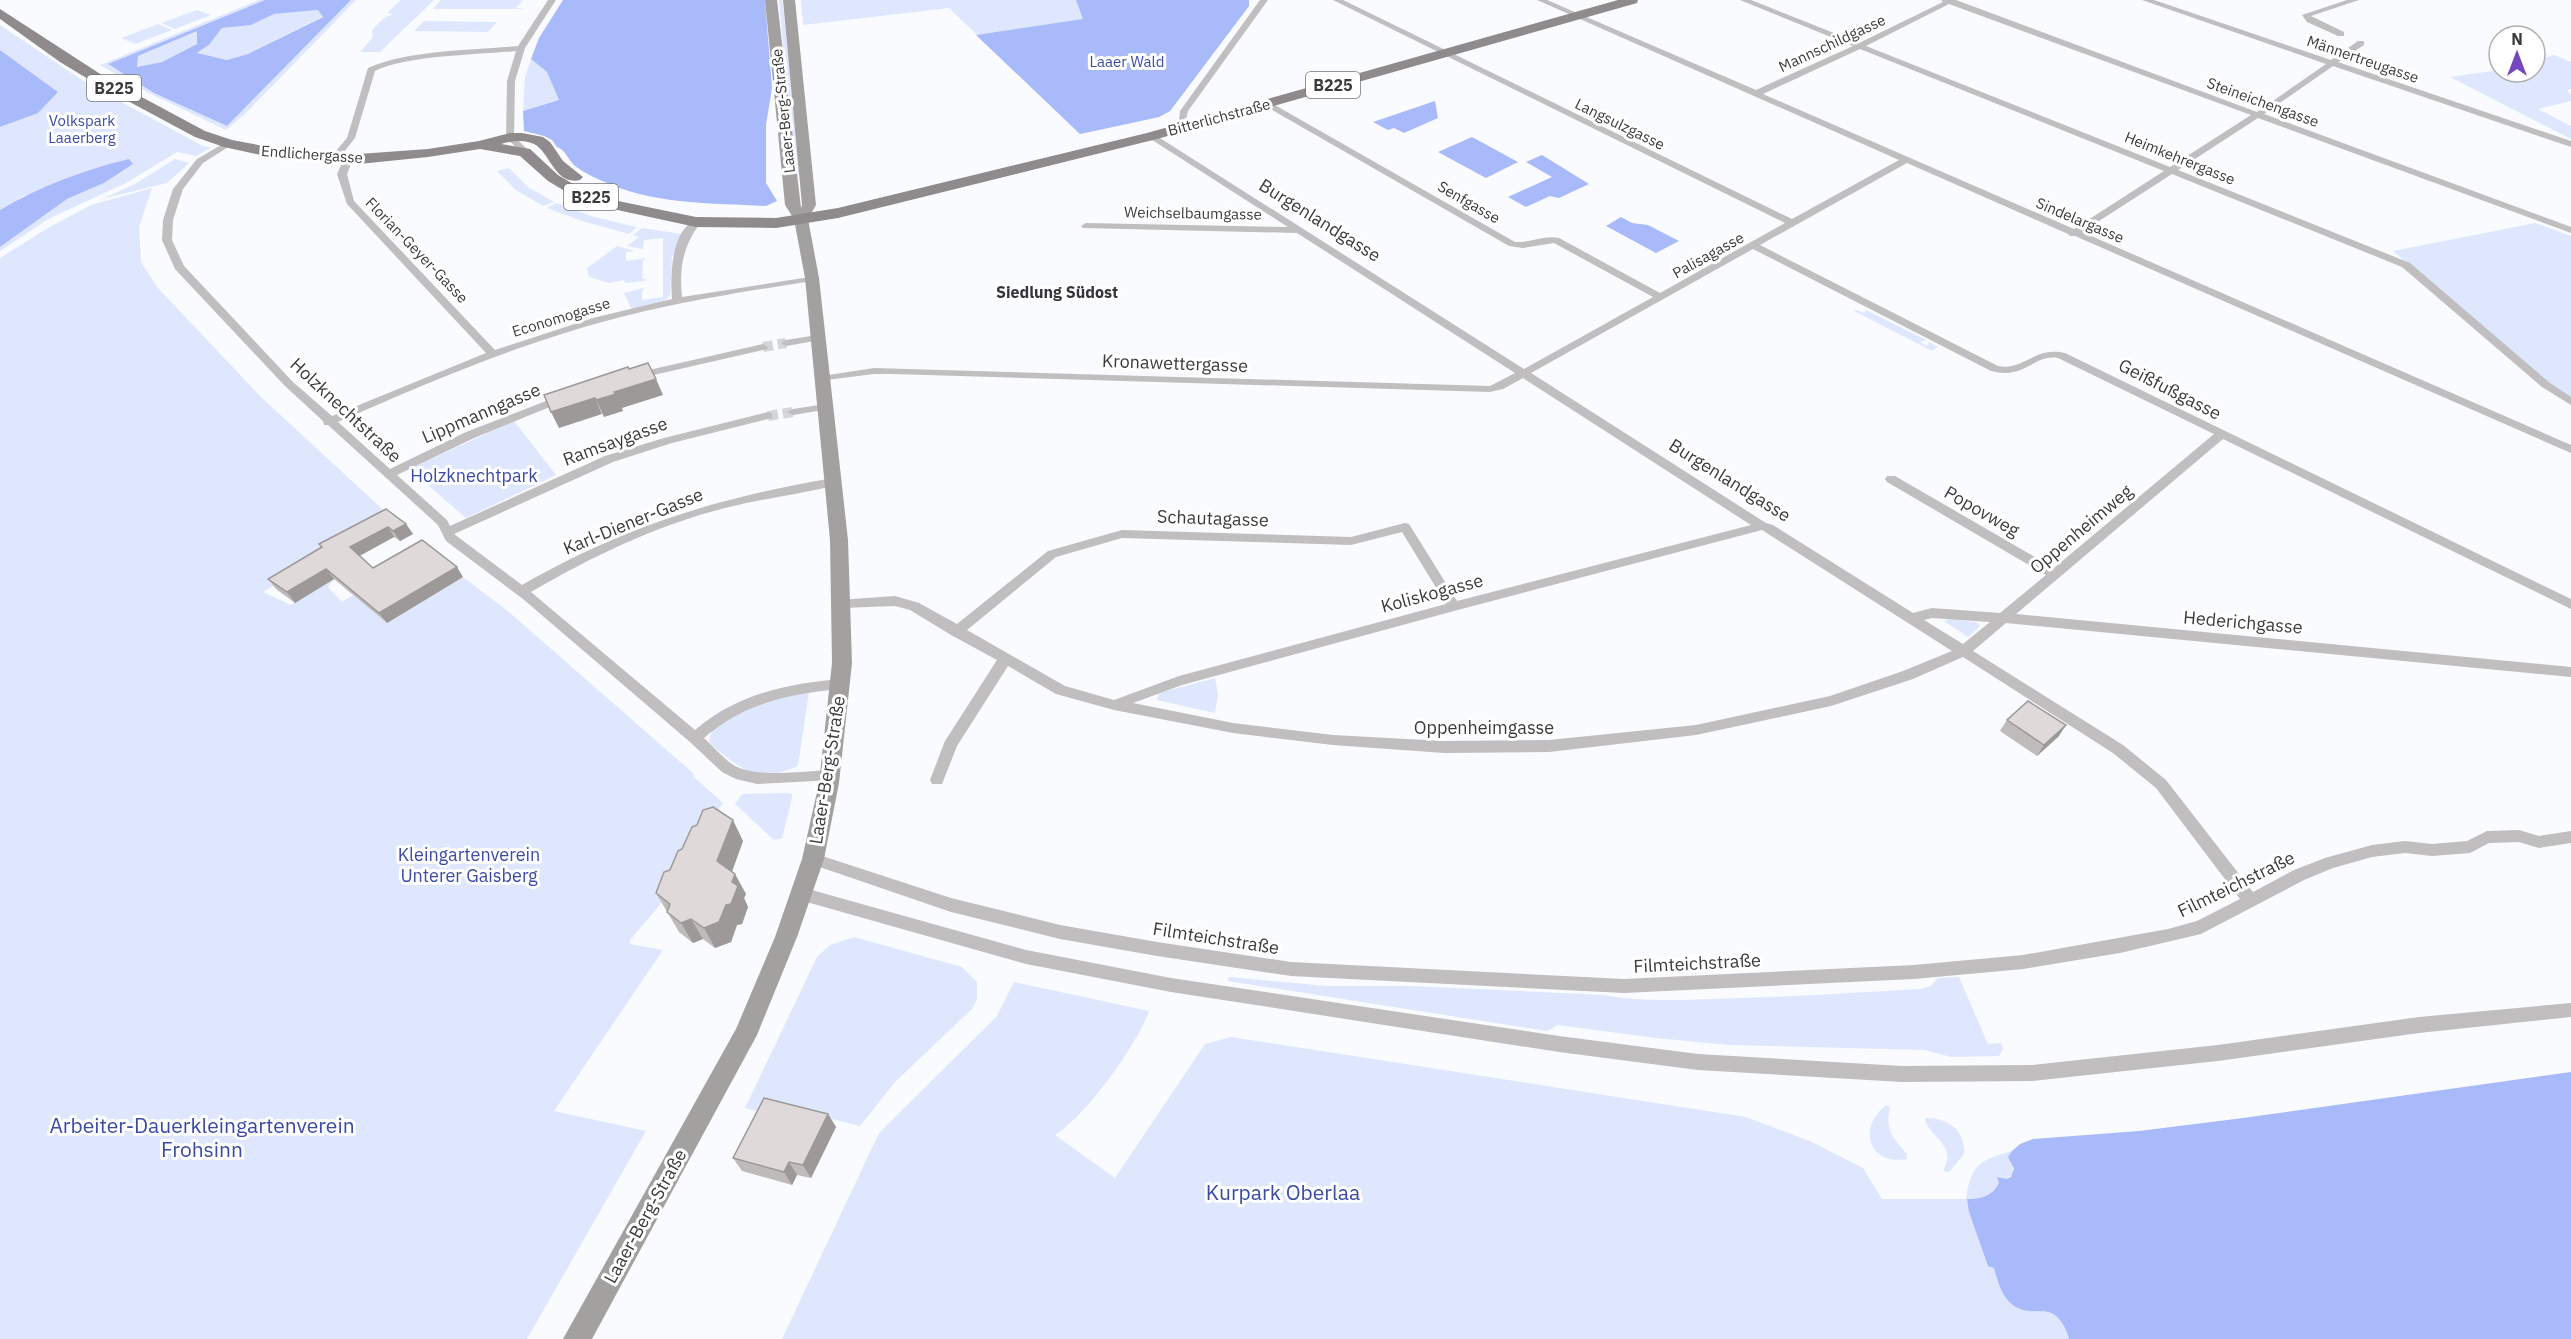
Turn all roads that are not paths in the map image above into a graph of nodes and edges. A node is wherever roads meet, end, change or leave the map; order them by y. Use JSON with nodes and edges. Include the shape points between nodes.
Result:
{"nodes":[{"id":1,"x":552,"y":0,"type":"edge"},
{"id":2,"x":771,"y":0,"type":"edge"},
{"id":3,"x":789,"y":0,"type":"edge"},
{"id":4,"x":1264,"y":0,"type":"edge"},
{"id":5,"x":1337,"y":0,"type":"edge"},
{"id":6,"x":1541,"y":0,"type":"edge"},
{"id":7,"x":1632,"y":0,"type":"edge"},
{"id":8,"x":1744,"y":0,"type":"edge"},
{"id":9,"x":1949,"y":0,"type":"edge"},
{"id":10,"x":2146,"y":0,"type":"edge"},
{"id":11,"x":2350,"y":0,"type":"edge"},
{"id":12,"x":2,"y":16,"type":"edge"},
{"id":13,"x":1578,"y":16,"type":"junction"},
{"id":14,"x":2341,"y":34,"type":"dead end"},
{"id":15,"x":2361,"y":43,"type":"dead end"},
{"id":16,"x":1860,"y":46,"type":"junction"},
{"id":17,"x":521,"y":48,"type":"junction"},
{"id":18,"x":1439,"y":50,"type":"junction"},
{"id":19,"x":2331,"y":62,"type":"junction"},
{"id":20,"x":1755,"y":94,"type":"junction"},
{"id":21,"x":1268,"y":104,"type":"junction"},
{"id":22,"x":2259,"y":114,"type":"junction"},
{"id":23,"x":1181,"y":127,"type":"junction"},
{"id":24,"x":1152,"y":135,"type":"junction"},
{"id":25,"x":510,"y":137,"type":"junction"},
{"id":26,"x":229,"y":144,"type":"junction"},
{"id":27,"x":2571,"y":144,"type":"edge"},
{"id":28,"x":480,"y":145,"type":"junction"},
{"id":29,"x":525,"y":152,"type":"junction"},
{"id":30,"x":341,"y":159,"type":"junction"},
{"id":31,"x":1905,"y":160,"type":"junction"},
{"id":32,"x":2173,"y":172,"type":"junction"},
{"id":33,"x":801,"y":219,"type":"junction"},
{"id":34,"x":696,"y":222,"type":"junction"},
{"id":35,"x":1793,"y":223,"type":"junction"},
{"id":36,"x":1086,"y":226,"type":"dead end"},
{"id":37,"x":1299,"y":230,"type":"junction"},
{"id":38,"x":2570,"y":230,"type":"edge"},
{"id":39,"x":2073,"y":234,"type":"junction"},
{"id":40,"x":1754,"y":246,"type":"junction"},
{"id":41,"x":812,"y":278,"type":"junction"},
{"id":42,"x":1661,"y":297,"type":"junction"},
{"id":43,"x":677,"y":301,"type":"junction"},
{"id":44,"x":818,"y":338,"type":"junction"},
{"id":45,"x":786,"y":343,"type":"tunnel mouth"},
{"id":46,"x":763,"y":347,"type":"tunnel mouth"},
{"id":47,"x":493,"y":354,"type":"junction"},
{"id":48,"x":1523,"y":373,"type":"junction"},
{"id":49,"x":822,"y":379,"type":"junction"},
{"id":50,"x":621,"y":381,"type":"edge"},
{"id":51,"x":570,"y":395,"type":"edge"},
{"id":52,"x":2571,"y":402,"type":"edge"},
{"id":53,"x":825,"y":407,"type":"junction"},
{"id":54,"x":792,"y":412,"type":"tunnel mouth"},
{"id":55,"x":768,"y":416,"type":"tunnel mouth"},
{"id":56,"x":328,"y":422,"type":"junction"},
{"id":57,"x":2221,"y":434,"type":"junction"},
{"id":58,"x":2571,"y":449,"type":"edge"},
{"id":59,"x":389,"y":474,"type":"junction"},
{"id":60,"x":1891,"y":479,"type":"dead end"},
{"id":61,"x":833,"y":482,"type":"junction"},
{"id":62,"x":1762,"y":526,"type":"junction"},
{"id":63,"x":447,"y":532,"type":"junction"},
{"id":64,"x":2055,"y":573,"type":"junction"},
{"id":65,"x":522,"y":591,"type":"junction"},
{"id":66,"x":842,"y":603,"type":"junction"},
{"id":67,"x":2571,"y":604,"type":"edge"},
{"id":68,"x":1454,"y":606,"type":"junction"},
{"id":69,"x":1913,"y":618,"type":"junction"},
{"id":70,"x":2005,"y":618,"type":"junction"},
{"id":71,"x":957,"y":632,"type":"junction"},
{"id":72,"x":1964,"y":651,"type":"junction"},
{"id":73,"x":1005,"y":658,"type":"junction"},
{"id":74,"x":2571,"y":672,"type":"edge"},
{"id":75,"x":840,"y":684,"type":"junction"},
{"id":76,"x":1114,"y":705,"type":"junction"},
{"id":77,"x":695,"y":738,"type":"junction"},
{"id":78,"x":829,"y":776,"type":"junction"},
{"id":79,"x":937,"y":780,"type":"dead end"},
{"id":80,"x":2571,"y":837,"type":"edge"},
{"id":81,"x":813,"y":860,"type":"junction"},
{"id":82,"x":801,"y":894,"type":"junction"},
{"id":83,"x":2250,"y":900,"type":"junction"},
{"id":84,"x":2571,"y":1010,"type":"edge"},
{"id":85,"x":577,"y":1339,"type":"edge"}],
"edges":[{"from":1,"to":17,"type":"street"},
{"from":2,"to":33,"type":"main road","name":"Laaer-Berg-Straße","via":[[792,205]]},
{"from":3,"to":33,"type":"main road","name":"Laaer-Berg-Straße","via":[[809,205]]},
{"from":4,"to":23,"type":"street","via":[[1184,111]]},
{"from":5,"to":18,"type":"street","name":"Langsulzgasse"},
{"from":6,"to":13,"type":"street","name":"Sindelargasse"},
{"from":7,"to":13,"type":"main road","name":"Bitterlichstraße","number":"B225"},
{"from":8,"to":16,"type":"street","name":"Heimkehrergasse"},
{"from":9,"to":16,"type":"street","name":"Mannschildgasse"},
{"from":9,"to":22,"type":"street","name":"Steineichengasse"},
{"from":10,"to":19,"type":"street","name":"Männertreugasse"},
{"from":11,"to":14,"type":"street","via":[[2306,15]]},
{"from":12,"to":26,"type":"main road","name":"Endlichergasse","number":"B225","via":[[103,82],[200,134]]},
{"from":13,"to":18,"type":"main road","name":"Bitterlichstraße","number":"B225"},
{"from":13,"to":20,"type":"street","name":"Sindelargasse"},
{"from":15,"to":19,"type":"street"},
{"from":16,"to":20,"type":"street","name":"Mannschildgasse"},
{"from":16,"to":32,"type":"street","name":"Heimkehrergasse"},
{"from":17,"to":25,"type":"street","via":[[511,81]]},
{"from":17,"to":30,"type":"street","via":[[375,67]]},
{"from":18,"to":21,"type":"main road","name":"Bitterlichstraße","number":"B225"},
{"from":18,"to":35,"type":"street","name":"Langsulzgasse"},
{"from":19,"to":22,"type":"street"},
{"from":19,"to":27,"type":"street","name":"Männertreugasse"},
{"from":20,"to":31,"type":"street","name":"Sindelargasse"},
{"from":21,"to":23,"type":"main road","name":"Bitterlichstraße","number":"B225"},
{"from":21,"to":42,"type":"street","name":"Senfgasse","via":[[1512,244],[1525,245],[1544,238],[1556,240]]},
{"from":22,"to":32,"type":"street"},
{"from":22,"to":38,"type":"street","name":"Steineichengasse"},
{"from":23,"to":24,"type":"main road","name":"Bitterlichstraße","number":"B225"},
{"from":24,"to":33,"type":"main road","name":"Bitterlichstraße","number":"B225"},
{"from":24,"to":37,"type":"street","name":"Burgenlandgasse"},
{"from":25,"to":28,"type":"main road","name":"Endlichergasse","number":"B225"},
{"from":25,"to":29,"type":"street"},
{"from":25,"to":33,"type":"main road","number":"B225","via":[[538,140],[567,173],[619,196],[690,211]]},
{"from":26,"to":30,"type":"main road","name":"Endlichergasse","number":"B225","via":[[284,155]]},
{"from":26,"to":56,"type":"street","name":"Holzknechtstraße","via":[[200,161],[178,189],[168,220],[171,253],[193,285]]},
{"from":28,"to":29,"type":"main road","name":"Endlichergasse","number":"B225"},
{"from":28,"to":30,"type":"main road","name":"Endlichergasse","number":"B225"},
{"from":29,"to":34,"type":"main road","number":"B225","via":[[553,178],[591,197]]},
{"from":30,"to":47,"type":"street","name":"Florian-Geyer-Gasse","via":[[350,202]]},
{"from":31,"to":35,"type":"street","name":"Palisagasse"},
{"from":31,"to":39,"type":"street","name":"Sindelargasse"},
{"from":32,"to":39,"type":"street"},
{"from":32,"to":52,"type":"street","name":"Heimkehrergasse","via":[[2406,265]]},
{"from":33,"to":34,"type":"main road","number":"B225","via":[[756,224]]},
{"from":33,"to":41,"type":"main road","name":"Laaer-Berg-Straße"},
{"from":34,"to":43,"type":"street","via":[[676,259]]},
{"from":35,"to":40,"type":"street","name":"Palisagasse"},
{"from":36,"to":37,"type":"street","name":"Weichselbaumgasse"},
{"from":37,"to":48,"type":"street","name":"Burgenlandgasse"},
{"from":39,"to":58,"type":"street","name":"Sindelargasse"},
{"from":40,"to":42,"type":"street","name":"Palisagasse"},
{"from":40,"to":57,"type":"street","name":"Geißfußgasse","via":[[1995,369],[2014,371],[2042,354],[2056,353]]},
{"from":41,"to":43,"type":"street","name":"Economogasse"},
{"from":41,"to":44,"type":"main road","name":"Laaer-Berg-Straße"},
{"from":42,"to":48,"type":"street","name":"Palisagasse"},
{"from":43,"to":47,"type":"street","name":"Economogasse","via":[[569,328]]},
{"from":44,"to":45,"type":"street"},
{"from":44,"to":49,"type":"main road","name":"Laaer-Berg-Straße"},
{"from":46,"to":50,"type":"street"},
{"from":47,"to":56,"type":"street","name":"Economogasse"},
{"from":48,"to":49,"type":"street","name":"Kronawettergasse","via":[[1490,389],[893,371]]},
{"from":48,"to":62,"type":"street","name":"Burgenlandgasse"},
{"from":49,"to":53,"type":"main road","name":"Laaer-Berg-Straße"},
{"from":51,"to":59,"type":"street","name":"Lippmanngasse","via":[[470,435]]},
{"from":53,"to":54,"type":"street"},
{"from":53,"to":61,"type":"main road","name":"Laaer-Berg-Straße"},
{"from":55,"to":63,"type":"street","name":"Ramsaygasse","via":[[684,435],[611,459],[524,494]]},
{"from":56,"to":59,"type":"street","name":"Holzknechtstraße"},
{"from":57,"to":64,"type":"street","name":"Oppenheimweg"},
{"from":57,"to":67,"type":"street","name":"Geißfußgasse"},
{"from":59,"to":63,"type":"street","name":"Holzknechtstraße","via":[[443,523]]},
{"from":60,"to":64,"type":"street","name":"Popovweg"},
{"from":61,"to":65,"type":"street","name":"Karl-Diener-Gasse","via":[[694,512],[569,564]]},
{"from":61,"to":66,"type":"main road","name":"Laaer-Berg-Straße"},
{"from":62,"to":68,"type":"street","name":"Koliskogasse"},
{"from":62,"to":69,"type":"street","name":"Burgenlandgasse"},
{"from":63,"to":65,"type":"street","name":"Holzknechtstraße"},
{"from":64,"to":70,"type":"street","name":"Oppenheimweg"},
{"from":65,"to":77,"type":"street","name":"Holzknechtstraße"},
{"from":66,"to":71,"type":"street","name":"Oppenheimgasse","via":[[895,601],[914,606]]},
{"from":66,"to":75,"type":"main road","name":"Laaer-Berg-Straße"},
{"from":68,"to":71,"type":"street","name":"Schautagasse","via":[[1405,527],[1351,541],[1122,534],[1052,554]]},
{"from":68,"to":76,"type":"street","name":"Koliskogasse","via":[[1179,681]]},
{"from":69,"to":70,"type":"street","name":"Hederichgasse","via":[[1932,613]]},
{"from":69,"to":72,"type":"street","name":"Burgenlandgasse"},
{"from":70,"to":72,"type":"street","name":"Oppenheimweg"},
{"from":70,"to":74,"type":"street","name":"Hederichgasse"},
{"from":71,"to":73,"type":"street","name":"Oppenheimgasse"},
{"from":72,"to":76,"type":"street","name":"Oppenheimgasse","via":[[1908,675],[1822,703],[1696,730],[1549,746],[1444,747],[1333,740],[1233,728]]},
{"from":72,"to":83,"type":"street","name":"Burgenlandgasse","via":[[2151,774]]},
{"from":73,"to":76,"type":"street","name":"Oppenheimgasse","via":[[1061,690]]},
{"from":73,"to":79,"type":"street","via":[[950,745]]},
{"from":75,"to":77,"type":"street","via":[[796,688],[753,699],[713,721]]},
{"from":75,"to":78,"type":"main road","name":"Laaer-Berg-Straße"},
{"from":77,"to":78,"type":"street","name":"Holzknechtstraße","via":[[727,768],[748,777]]},
{"from":78,"to":81,"type":"main road","name":"Laaer-Berg-Straße"},
{"from":80,"to":83,"type":"street","name":"Filmteichstraße","via":[[2539,842],[2519,836],[2487,837],[2470,847],[2372,851],[2330,862]]},
{"from":81,"to":82,"type":"main road","name":"Laaer-Berg-Straße"},
{"from":81,"to":83,"type":"street","name":"Filmteichstraße","via":[[951,905],[1060,932],[1156,949],[1291,969],[1624,986],[1914,972],[2023,962],[2201,927]]},
{"from":82,"to":84,"type":"street","via":[[1026,957],[1171,985],[1698,1062],[1902,1074],[2032,1073]]},
{"from":82,"to":85,"type":"main road","name":"Laaer-Berg-Straße","via":[[745,1035]]}]}
